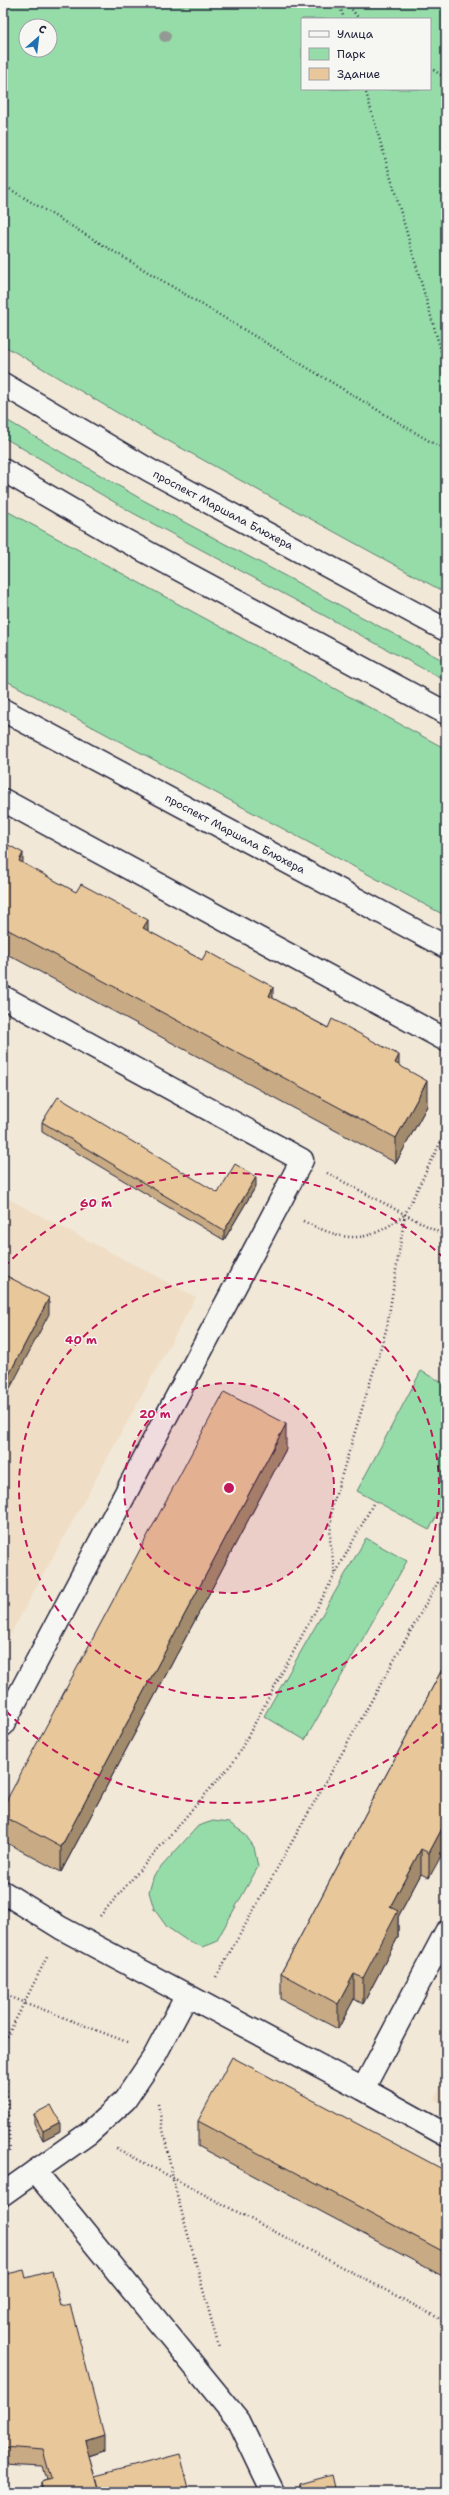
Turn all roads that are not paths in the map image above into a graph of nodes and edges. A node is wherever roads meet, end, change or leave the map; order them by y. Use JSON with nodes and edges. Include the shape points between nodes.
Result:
{"nodes":[{"id":1,"x":3,"y":384,"type":"edge"},
{"id":2,"x":3,"y":470,"type":"edge"},
{"id":3,"x":446,"y":630,"type":"edge"},
{"id":4,"x":3,"y":710,"type":"edge"},
{"id":5,"x":446,"y":713,"type":"edge"},
{"id":6,"x":3,"y":800,"type":"edge"},
{"id":7,"x":446,"y":947,"type":"edge"},
{"id":8,"x":3,"y":997,"type":"edge"},
{"id":9,"x":446,"y":1040,"type":"edge"},
{"id":10,"x":3,"y":1725,"type":"edge"},
{"id":11,"x":3,"y":1892,"type":"edge"},
{"id":12,"x":446,"y":1932,"type":"edge"},
{"id":13,"x":195,"y":1998,"type":"junction"},
{"id":14,"x":363,"y":2089,"type":"junction"},
{"id":15,"x":446,"y":2135,"type":"edge"},
{"id":16,"x":35,"y":2171,"type":"junction"},
{"id":17,"x":10,"y":2189,"type":"edge"},
{"id":18,"x":273,"y":2492,"type":"edge"}],
"edges":[{"from":1,"to":3,"type":"main road","name":"проспект Маршала Блюхера","via":[[149,470]]},
{"from":2,"to":5,"type":"main road","via":[[115,535]]},
{"from":4,"to":7,"type":"main road","name":"проспект Маршала Блюхера"},
{"from":6,"to":9,"type":"main road"},
{"from":8,"to":10,"type":"main road","via":[[302,1160]]},
{"from":11,"to":13,"type":"main road","via":[[61,1928]]},
{"from":12,"to":14,"type":"main road"},
{"from":13,"to":14,"type":"main road"},
{"from":13,"to":16,"type":"main road","via":[[125,2100],[89,2133]]},
{"from":14,"to":15,"type":"main road"},
{"from":16,"to":17,"type":"main road"},
{"from":16,"to":18,"type":"main road","via":[[239,2421]]}]}
